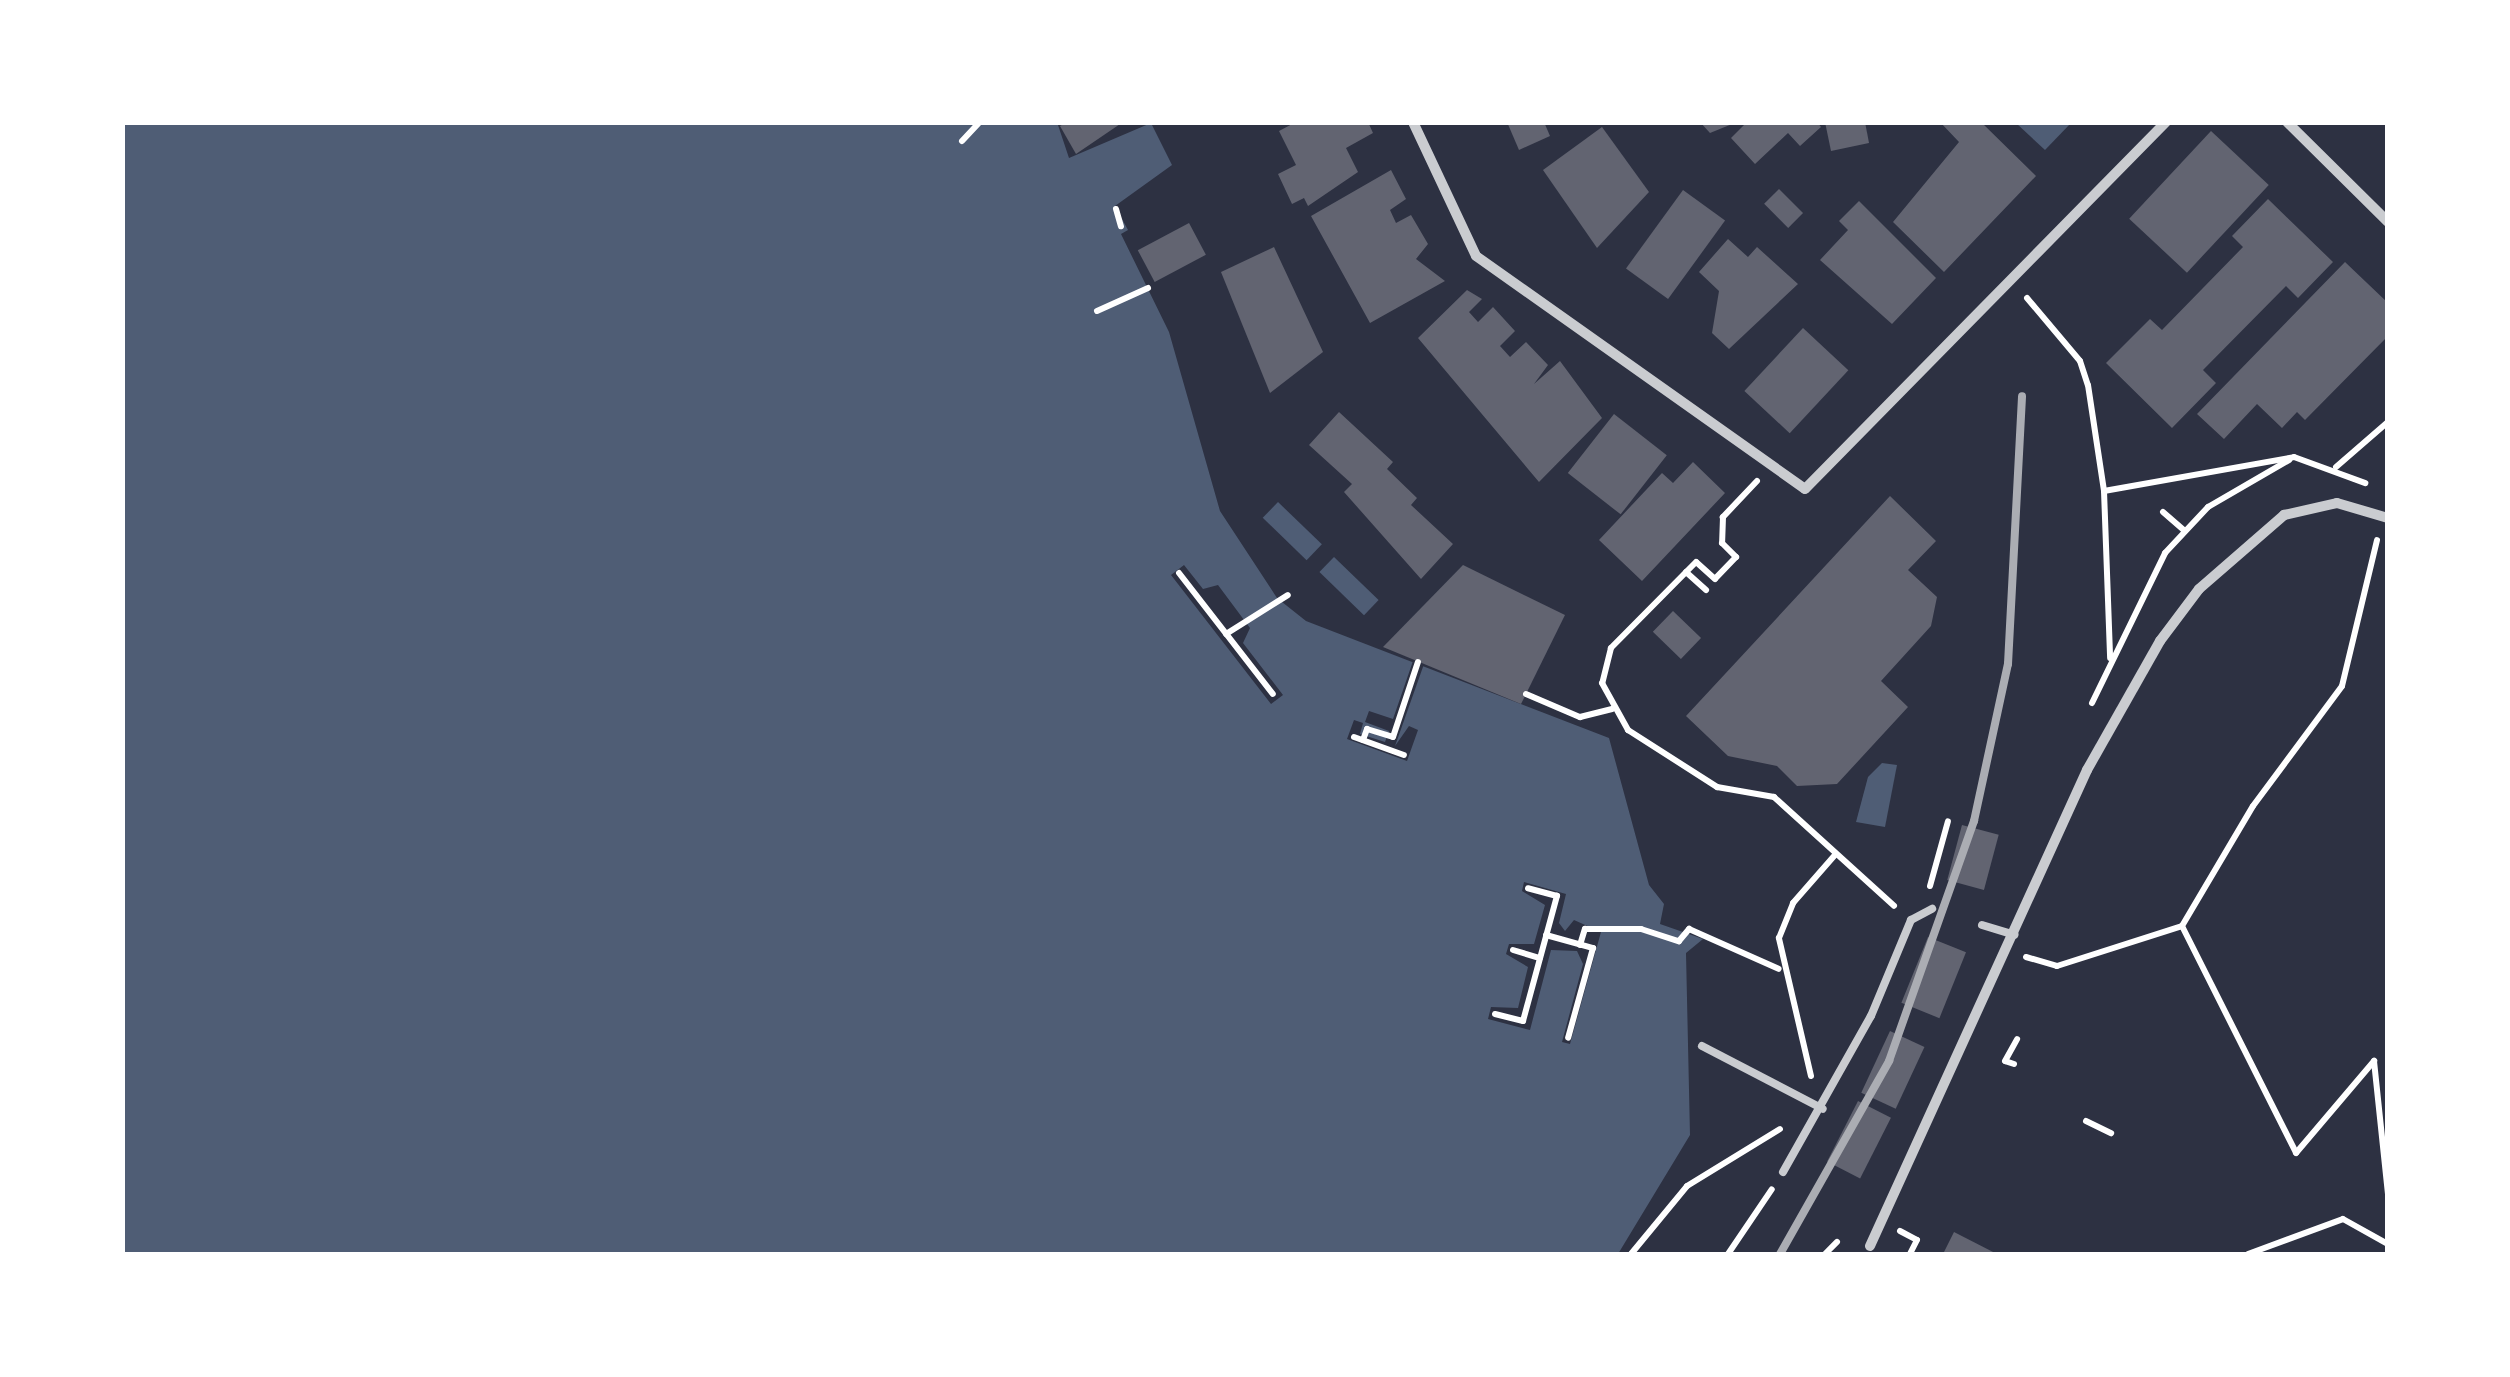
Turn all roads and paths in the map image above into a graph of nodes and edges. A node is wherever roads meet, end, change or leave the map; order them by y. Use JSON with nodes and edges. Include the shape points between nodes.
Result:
{"nodes":[{"id":1,"x":1413,"y":122,"type":"edge"},
{"id":2,"x":2166,"y":122,"type":"edge"},
{"id":3,"x":2288,"y":122,"type":"edge"},
{"id":4,"x":978,"y":124,"type":"edge"},
{"id":5,"x":962,"y":141,"type":"dead end"},
{"id":6,"x":1116,"y":209,"type":"dead end"},
{"id":7,"x":2388,"y":222,"type":"edge"},
{"id":8,"x":1121,"y":226,"type":"dead end"},
{"id":9,"x":1148,"y":288,"type":"dead end"},
{"id":10,"x":1097,"y":311,"type":"dead end"},
{"id":11,"x":2040,"y":312,"type":"dead end"},
{"id":12,"x":2388,"y":422,"type":"edge"},
{"id":13,"x":2104,"y":491,"type":"junction"},
{"id":14,"x":1737,"y":502,"type":"dead end"},
{"id":15,"x":2163,"y":512,"type":"dead end"},
{"id":16,"x":2384,"y":523,"type":"edge"},
{"id":17,"x":2184,"y":532,"type":"dead end"},
{"id":18,"x":1686,"y":572,"type":"junction"},
{"id":19,"x":1179,"y":574,"type":"dead end"},
{"id":20,"x":1706,"y":590,"type":"dead end"},
{"id":21,"x":1288,"y":595,"type":"dead end"},
{"id":22,"x":1226,"y":634,"type":"junction"},
{"id":23,"x":1418,"y":662,"type":"dead end"},
{"id":24,"x":1273,"y":694,"type":"dead end"},
{"id":25,"x":1526,"y":694,"type":"dead end"},
{"id":26,"x":1612,"y":709,"type":"junction"},
{"id":27,"x":2109,"y":726,"type":"junction"},
{"id":28,"x":1354,"y":736,"type":"dead end"},
{"id":29,"x":1363,"y":740,"type":"junction"},
{"id":30,"x":1404,"y":755,"type":"dead end"},
{"id":31,"x":1948,"y":821,"type":"dead end"},
{"id":32,"x":1835,"y":855,"type":"junction"},
{"id":33,"x":1528,"y":888,"type":"dead end"},
{"id":34,"x":1894,"y":906,"type":"dead end"},
{"id":35,"x":1928,"y":908,"type":"joint"},
{"id":36,"x":1982,"y":925,"type":"dead end"},
{"id":37,"x":2182,"y":926,"type":"junction"},
{"id":38,"x":1546,"y":935,"type":"junction"},
{"id":39,"x":2015,"y":935,"type":"junction"},
{"id":40,"x":1580,"y":945,"type":"junction"},
{"id":41,"x":1512,"y":950,"type":"dead end"},
{"id":42,"x":2008,"y":950,"type":"junction"},
{"id":43,"x":1540,"y":958,"type":"junction"},
{"id":44,"x":1780,"y":970,"type":"junction"},
{"id":45,"x":1495,"y":1014,"type":"dead end"},
{"id":46,"x":1568,"y":1038,"type":"dead end"},
{"id":47,"x":2017,"y":1039,"type":"dead end"},
{"id":48,"x":1702,"y":1046,"type":"dead end"},
{"id":49,"x":2014,"y":1064,"type":"dead end"},
{"id":50,"x":1813,"y":1080,"type":"dead end"},
{"id":51,"x":1823,"y":1109,"type":"junction"},
{"id":52,"x":2086,"y":1121,"type":"dead end"},
{"id":53,"x":1789,"y":1123,"type":"dead end"},
{"id":54,"x":2111,"y":1133,"type":"dead end"},
{"id":55,"x":1783,"y":1172,"type":"joint"},
{"id":56,"x":2388,"y":1195,"type":"edge"},
{"id":57,"x":1899,"y":1230,"type":"dead end"},
{"id":58,"x":1837,"y":1242,"type":"dead end"},
{"id":59,"x":2388,"y":1244,"type":"edge"},
{"id":60,"x":1870,"y":1246,"type":"dead end"},
{"id":61,"x":1631,"y":1254,"type":"edge"},
{"id":62,"x":1728,"y":1254,"type":"edge"},
{"id":63,"x":1825,"y":1254,"type":"edge"},
{"id":64,"x":1910,"y":1254,"type":"edge"},
{"id":65,"x":2248,"y":1254,"type":"edge"}],
"edges":[{"from":1,"to":2,"type":"street","via":[[1476,256],[1804,489]]},
{"from":3,"to":7,"type":"street"},
{"from":4,"to":5,"type":"path"},
{"from":6,"to":8,"type":"path"},
{"from":9,"to":10,"type":"path"},
{"from":11,"to":13,"type":"path","via":[[2080,361]]},
{"from":12,"to":13,"type":"path","via":[[2336,467],[2294,457]]},
{"from":13,"to":27,"type":"path"},
{"from":14,"to":18,"type":"path","via":[[1723,517],[1722,543],[1736,557],[1715,579],[1696,562]]},
{"from":15,"to":17,"type":"path"},
{"from":16,"to":27,"type":"street","via":[[2337,503],[2260,529],[2199,588]]},
{"from":16,"to":37,"type":"path","via":[[2342,686],[2253,806]]},
{"from":18,"to":20,"type":"path"},
{"from":18,"to":26,"type":"path","via":[[1611,648],[1602,683]]},
{"from":19,"to":22,"type":"path"},
{"from":21,"to":22,"type":"path"},
{"from":22,"to":24,"type":"path"},
{"from":23,"to":29,"type":"path","via":[[1392,737],[1367,728]]},
{"from":25,"to":26,"type":"path","via":[[1580,718]]},
{"from":26,"to":32,"type":"path","via":[[1698,778],[1774,797]]},
{"from":27,"to":39,"type":"street"},
{"from":28,"to":29,"type":"path"},
{"from":29,"to":30,"type":"path"},
{"from":31,"to":35,"type":"path"},
{"from":32,"to":34,"type":"path"},
{"from":32,"to":44,"type":"path","via":[[1793,903],[1779,938]]},
{"from":33,"to":38,"type":"path","via":[[1557,896]]},
{"from":35,"to":51,"type":"lane"},
{"from":36,"to":39,"type":"lane"},
{"from":37,"to":42,"type":"path","via":[[2057,966]]},
{"from":37,"to":56,"type":"path","via":[[2296,1153],[2374,1061]]},
{"from":38,"to":40,"type":"path"},
{"from":38,"to":43,"type":"path"},
{"from":39,"to":42,"type":"street"},
{"from":40,"to":44,"type":"path","via":[[1593,929],[1641,929],[1679,941],[1689,929]]},
{"from":40,"to":46,"type":"path","via":[[1592,948]]},
{"from":41,"to":43,"type":"path"},
{"from":42,"to":60,"type":"street"},
{"from":43,"to":45,"type":"path","via":[[1523,1021]]},
{"from":44,"to":50,"type":"path"},
{"from":47,"to":49,"type":"path","via":[[2005,1061]]},
{"from":48,"to":51,"type":"lane"},
{"from":51,"to":55,"type":"lane"},
{"from":52,"to":54,"type":"path"},
{"from":53,"to":61,"type":"path","via":[[1687,1186]]},
{"from":55,"to":62,"type":"path"},
{"from":57,"to":64,"type":"path","via":[[1917,1240]]},
{"from":58,"to":63,"type":"path"},
{"from":59,"to":65,"type":"path","via":[[2344,1220]]}]}
